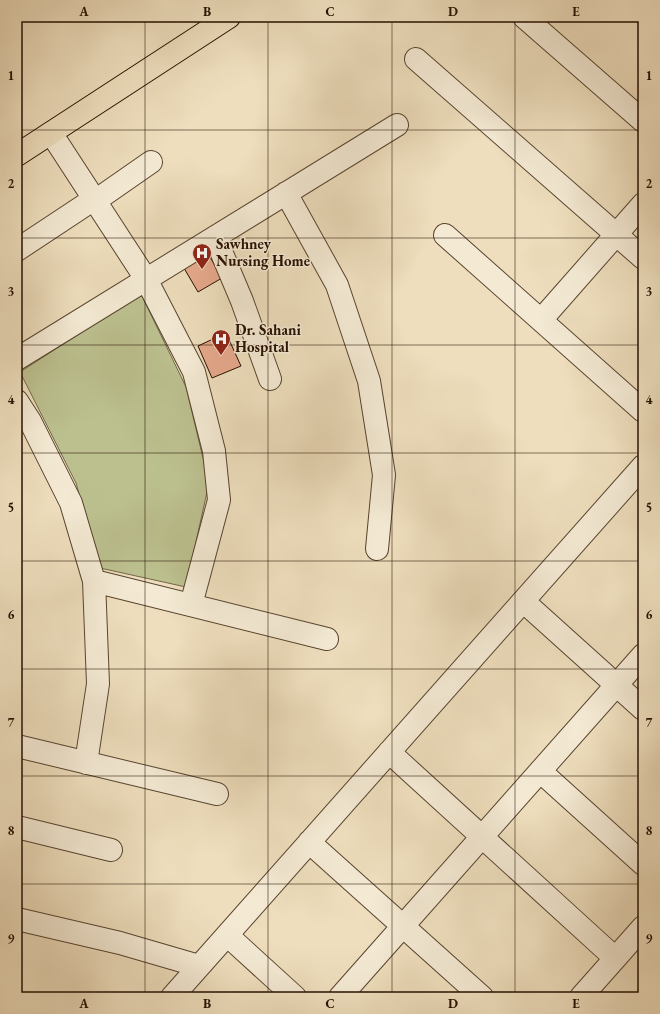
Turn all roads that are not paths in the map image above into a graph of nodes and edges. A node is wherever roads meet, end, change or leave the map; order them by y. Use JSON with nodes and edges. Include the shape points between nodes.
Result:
{"nodes":[{"id":1,"x":229,"y":17,"type":"edge"},
{"id":2,"x":524,"y":17,"type":"edge"},
{"id":3,"x":416,"y":59,"type":"dead end"},
{"id":4,"x":643,"y":121,"type":"edge"},
{"id":5,"x":397,"y":124,"type":"dead end"},
{"id":6,"x":51,"y":133,"type":"junction"},
{"id":7,"x":17,"y":155,"type":"edge"},
{"id":8,"x":151,"y":162,"type":"dead end"},
{"id":9,"x":286,"y":193,"type":"junction"},
{"id":10,"x":94,"y":199,"type":"junction"},
{"id":11,"x":643,"y":204,"type":"edge"},
{"id":12,"x":445,"y":235,"type":"dead end"},
{"id":13,"x":616,"y":235,"type":"junction"},
{"id":14,"x":215,"y":237,"type":"junction"},
{"id":15,"x":17,"y":250,"type":"edge"},
{"id":16,"x":643,"y":258,"type":"edge"},
{"id":17,"x":146,"y":279,"type":"junction"},
{"id":18,"x":541,"y":320,"type":"junction"},
{"id":19,"x":17,"y":359,"type":"edge"},
{"id":20,"x":270,"y":379,"type":"dead end"},
{"id":21,"x":17,"y":401,"type":"edge"},
{"id":22,"x":643,"y":411,"type":"edge"},
{"id":23,"x":643,"y":466,"type":"edge"},
{"id":24,"x":377,"y":549,"type":"dead end"},
{"id":25,"x":94,"y":581,"type":"junction"},
{"id":26,"x":523,"y":600,"type":"junction"},
{"id":27,"x":191,"y":605,"type":"junction"},
{"id":28,"x":327,"y":638,"type":"dead end"},
{"id":29,"x":643,"y":655,"type":"edge"},
{"id":30,"x":616,"y":685,"type":"junction"},
{"id":31,"x":643,"y":709,"type":"edge"},
{"id":32,"x":17,"y":746,"type":"edge"},
{"id":33,"x":389,"y":752,"type":"junction"},
{"id":34,"x":86,"y":762,"type":"junction"},
{"id":35,"x":540,"y":771,"type":"junction"},
{"id":36,"x":217,"y":794,"type":"dead end"},
{"id":37,"x":17,"y":827,"type":"edge"},
{"id":38,"x":482,"y":837,"type":"junction"},
{"id":39,"x":309,"y":842,"type":"junction"},
{"id":40,"x":110,"y":850,"type":"dead end"},
{"id":41,"x":643,"y":864,"type":"edge"},
{"id":42,"x":17,"y":919,"type":"edge"},
{"id":43,"x":403,"y":926,"type":"junction"},
{"id":44,"x":643,"y":927,"type":"edge"},
{"id":45,"x":227,"y":935,"type":"junction"},
{"id":46,"x":615,"y":958,"type":"junction"},
{"id":47,"x":199,"y":966,"type":"junction"},
{"id":48,"x":172,"y":997,"type":"edge"},
{"id":49,"x":295,"y":997,"type":"edge"},
{"id":50,"x":340,"y":997,"type":"edge"},
{"id":51,"x":482,"y":997,"type":"edge"},
{"id":52,"x":581,"y":997,"type":"edge"}],
"edges":[{"from":1,"to":6,"type":"main road"},
{"from":2,"to":4,"type":"street"},
{"from":3,"to":13,"type":"street"},
{"from":5,"to":9,"type":"street"},
{"from":6,"to":7,"type":"main road"},
{"from":6,"to":10,"type":"street"},
{"from":8,"to":10,"type":"street","via":[[95,201]]},
{"from":9,"to":14,"type":"street"},
{"from":9,"to":24,"type":"street","via":[[337,285],[370,380],[384,475]]},
{"from":10,"to":15,"type":"street"},
{"from":10,"to":17,"type":"street"},
{"from":11,"to":13,"type":"street"},
{"from":12,"to":18,"type":"street"},
{"from":13,"to":16,"type":"street"},
{"from":13,"to":18,"type":"street"},
{"from":14,"to":17,"type":"street"},
{"from":14,"to":20,"type":"street","via":[[242,301]]},
{"from":17,"to":19,"type":"street"},
{"from":17,"to":27,"type":"street","via":[[194,372],[214,451],[219,500]]},
{"from":18,"to":22,"type":"street"},
{"from":21,"to":25,"type":"street","via":[[30,421],[71,503]]},
{"from":23,"to":26,"type":"street"},
{"from":25,"to":27,"type":"street"},
{"from":25,"to":34,"type":"street","via":[[98,684]]},
{"from":26,"to":30,"type":"street"},
{"from":26,"to":33,"type":"street"},
{"from":27,"to":28,"type":"street"},
{"from":29,"to":30,"type":"street"},
{"from":30,"to":31,"type":"street"},
{"from":30,"to":35,"type":"street"},
{"from":32,"to":34,"type":"street"},
{"from":33,"to":38,"type":"street"},
{"from":33,"to":39,"type":"street"},
{"from":34,"to":36,"type":"street"},
{"from":35,"to":38,"type":"street"},
{"from":35,"to":41,"type":"street"},
{"from":37,"to":40,"type":"street"},
{"from":38,"to":43,"type":"street"},
{"from":38,"to":46,"type":"street"},
{"from":39,"to":43,"type":"street"},
{"from":39,"to":45,"type":"street"},
{"from":42,"to":47,"type":"street","via":[[120,943]]},
{"from":43,"to":50,"type":"street"},
{"from":43,"to":51,"type":"street"},
{"from":44,"to":46,"type":"street"},
{"from":45,"to":47,"type":"street"},
{"from":45,"to":49,"type":"street"},
{"from":46,"to":52,"type":"street"},
{"from":47,"to":48,"type":"street"}]}
